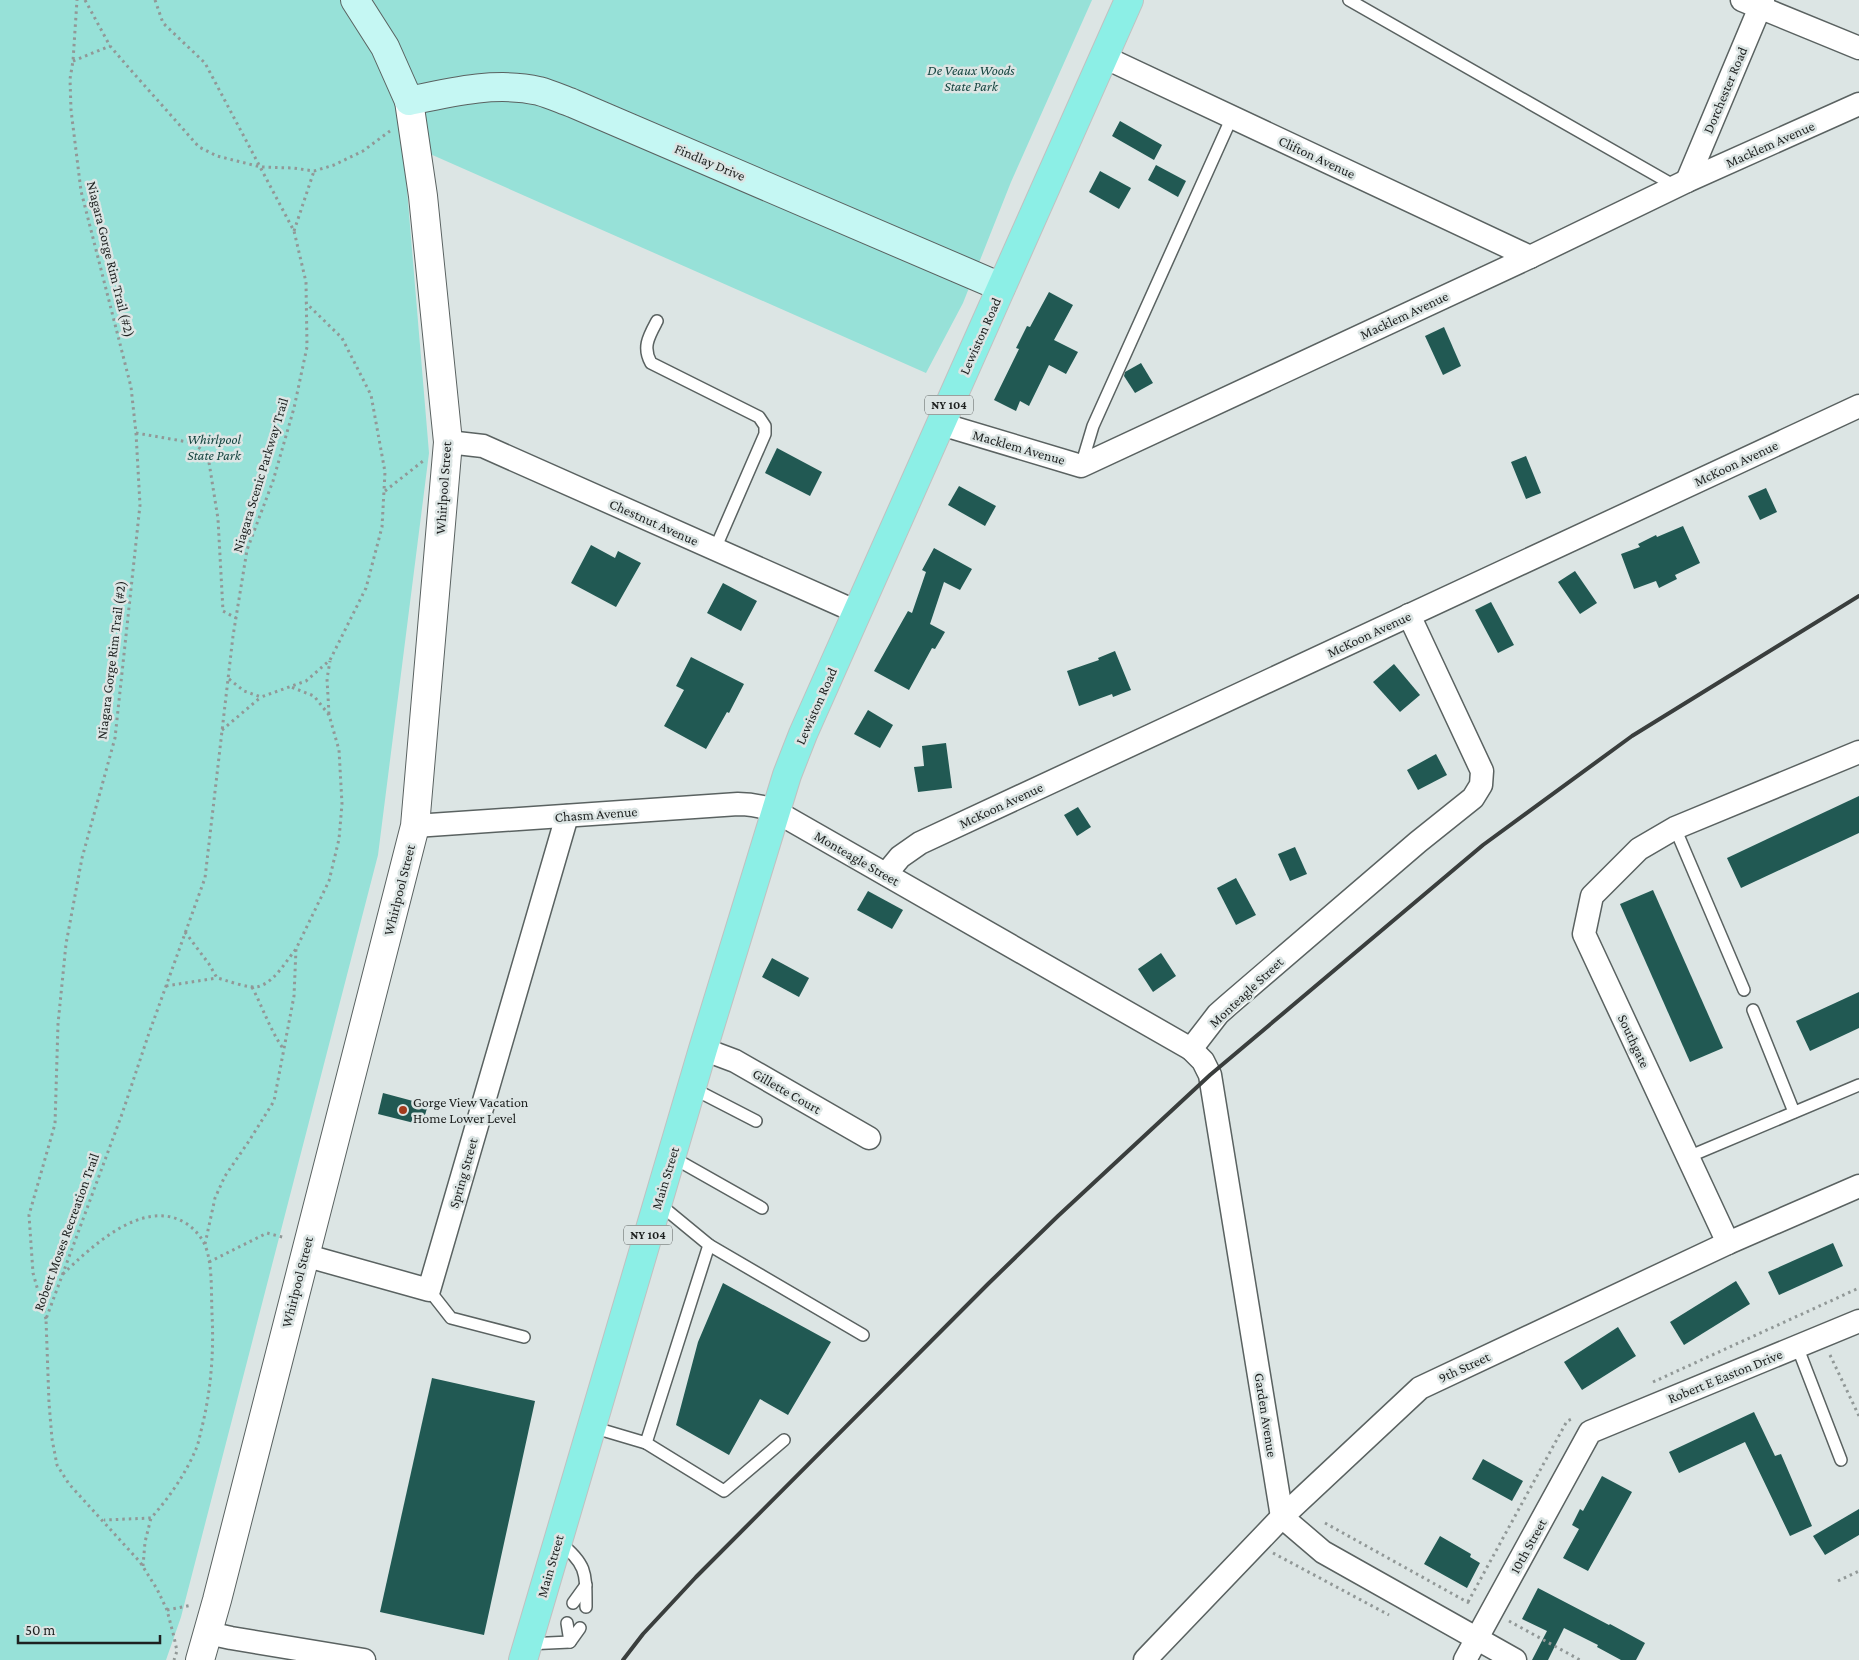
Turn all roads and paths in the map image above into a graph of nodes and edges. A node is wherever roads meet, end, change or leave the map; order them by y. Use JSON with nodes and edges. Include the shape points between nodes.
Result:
{"nodes":[{"id":1,"x":77,"y":0,"type":"edge"},
{"id":2,"x":85,"y":0,"type":"edge"},
{"id":3,"x":155,"y":0,"type":"edge"},
{"id":4,"x":355,"y":0,"type":"edge"},
{"id":5,"x":1129,"y":0,"type":"edge"},
{"id":6,"x":1349,"y":0,"type":"edge"},
{"id":7,"x":1755,"y":3,"type":"edge"},
{"id":8,"x":110,"y":46,"type":"junction"},
{"id":9,"x":1859,"y":48,"type":"edge"},
{"id":10,"x":1104,"y":57,"type":"junction"},
{"id":11,"x":73,"y":61,"type":"junction"},
{"id":12,"x":409,"y":101,"type":"junction"},
{"id":13,"x":1859,"y":104,"type":"edge"},
{"id":14,"x":1232,"y":117,"type":"junction"},
{"id":15,"x":394,"y":128,"type":"dead end"},
{"id":16,"x":261,"y":168,"type":"junction"},
{"id":17,"x":314,"y":171,"type":"junction"},
{"id":18,"x":1681,"y":184,"type":"junction"},
{"id":19,"x":294,"y":231,"type":"junction"},
{"id":20,"x":1530,"y":257,"type":"junction"},
{"id":21,"x":1001,"y":287,"type":"junction"},
{"id":22,"x":306,"y":302,"type":"junction"},
{"id":23,"x":657,"y":321,"type":"dead end"},
{"id":24,"x":1859,"y":406,"type":"edge"},
{"id":25,"x":941,"y":424,"type":"junction"},
{"id":26,"x":136,"y":433,"type":"junction"},
{"id":27,"x":448,"y":442,"type":"junction"},
{"id":28,"x":1081,"y":466,"type":"junction"},
{"id":29,"x":384,"y":492,"type":"junction"},
{"id":30,"x":715,"y":548,"type":"junction"},
{"id":31,"x":858,"y":612,"type":"junction"},
{"id":32,"x":1409,"y":615,"type":"junction"},
{"id":33,"x":236,"y":618,"type":"junction"},
{"id":34,"x":330,"y":660,"type":"junction"},
{"id":35,"x":228,"y":678,"type":"junction"},
{"id":36,"x":291,"y":687,"type":"junction"},
{"id":37,"x":261,"y":697,"type":"junction"},
{"id":38,"x":329,"y":715,"type":"junction"},
{"id":39,"x":222,"y":730,"type":"junction"},
{"id":40,"x":1859,"y":752,"type":"edge"},
{"id":41,"x":775,"y":811,"type":"junction"},
{"id":42,"x":567,"y":816,"type":"junction"},
{"id":43,"x":415,"y":826,"type":"junction"},
{"id":44,"x":1674,"y":828,"type":"junction"},
{"id":45,"x":886,"y":874,"type":"junction"},
{"id":46,"x":205,"y":878,"type":"joint"},
{"id":47,"x":185,"y":932,"type":"junction"},
{"id":48,"x":296,"y":949,"type":"junction"},
{"id":49,"x":217,"y":978,"type":"junction"},
{"id":50,"x":166,"y":986,"type":"junction"},
{"id":51,"x":252,"y":987,"type":"junction"},
{"id":52,"x":1744,"y":990,"type":"dead end"},
{"id":53,"x":1753,"y":1010,"type":"dead end"},
{"id":54,"x":704,"y":1049,"type":"junction"},
{"id":55,"x":1191,"y":1049,"type":"junction"},
{"id":56,"x":284,"y":1050,"type":"junction"},
{"id":57,"x":1859,"y":1085,"type":"edge"},
{"id":58,"x":692,"y":1088,"type":"junction"},
{"id":59,"x":1794,"y":1112,"type":"junction"},
{"id":60,"x":756,"y":1120,"type":"dead end"},
{"id":61,"x":869,"y":1138,"type":"dead end"},
{"id":62,"x":1688,"y":1157,"type":"junction"},
{"id":63,"x":672,"y":1158,"type":"junction"},
{"id":64,"x":1859,"y":1186,"type":"edge"},
{"id":65,"x":658,"y":1203,"type":"junction"},
{"id":66,"x":762,"y":1208,"type":"dead end"},
{"id":67,"x":1728,"y":1243,"type":"junction"},
{"id":68,"x":205,"y":1244,"type":"junction"},
{"id":69,"x":709,"y":1245,"type":"junction"},
{"id":70,"x":306,"y":1250,"type":"junction"},
{"id":71,"x":209,"y":1262,"type":"junction"},
{"id":72,"x":61,"y":1276,"type":"junction"},
{"id":73,"x":429,"y":1290,"type":"junction"},
{"id":74,"x":46,"y":1319,"type":"junction"},
{"id":75,"x":1859,"y":1320,"type":"edge"},
{"id":76,"x":863,"y":1335,"type":"dead end"},
{"id":77,"x":524,"y":1337,"type":"dead end"},
{"id":78,"x":1797,"y":1346,"type":"junction"},
{"id":79,"x":1837,"y":1350,"type":"dead end"},
{"id":80,"x":1859,"y":1416,"type":"edge"},
{"id":81,"x":592,"y":1427,"type":"junction"},
{"id":82,"x":1590,"y":1432,"type":"joint"},
{"id":83,"x":784,"y":1440,"type":"dead end"},
{"id":84,"x":646,"y":1444,"type":"junction"},
{"id":85,"x":1841,"y":1460,"type":"dead end"},
{"id":86,"x":1282,"y":1517,"type":"junction"},
{"id":87,"x":151,"y":1518,"type":"junction"},
{"id":88,"x":104,"y":1520,"type":"junction"},
{"id":89,"x":1325,"y":1522,"type":"dead end"},
{"id":90,"x":558,"y":1541,"type":"junction"},
{"id":91,"x":1270,"y":1551,"type":"dead end"},
{"id":92,"x":143,"y":1566,"type":"junction"},
{"id":93,"x":1859,"y":1571,"type":"edge"},
{"id":94,"x":1838,"y":1581,"type":"dead end"},
{"id":95,"x":586,"y":1585,"type":"junction"},
{"id":96,"x":573,"y":1603,"type":"dead end"},
{"id":97,"x":586,"y":1607,"type":"dead end"},
{"id":98,"x":1492,"y":1612,"type":"junction"},
{"id":99,"x":1390,"y":1616,"type":"dead end"},
{"id":100,"x":567,"y":1623,"type":"dead end"},
{"id":101,"x":580,"y":1628,"type":"dead end"},
{"id":102,"x":208,"y":1633,"type":"junction"},
{"id":103,"x":1477,"y":1639,"type":"junction"},
{"id":104,"x":570,"y":1642,"type":"junction"},
{"id":105,"x":525,"y":1652,"type":"edge"},
{"id":106,"x":300,"y":1655,"type":"edge"},
{"id":107,"x":174,"y":1660,"type":"edge"},
{"id":108,"x":200,"y":1660,"type":"edge"},
{"id":109,"x":364,"y":1660,"type":"edge"},
{"id":110,"x":1146,"y":1660,"type":"edge"},
{"id":111,"x":1465,"y":1660,"type":"edge"},
{"id":112,"x":1515,"y":1660,"type":"edge"},
{"id":113,"x":1580,"y":1660,"type":"edge"}],
"edges":[{"from":1,"to":11,"type":"path","name":"Niagara Gorge Rim Trail (#2)"},
{"from":2,"to":8,"type":"path"},
{"from":3,"to":16,"type":"path","name":"Niagara Scenic Parkway Trail","via":[[163,23],[205,63]]},
{"from":4,"to":12,"type":"main road","via":[[385,47]]},
{"from":5,"to":10,"type":"main road","name":"Lewiston Road","number":"NY 104"},
{"from":6,"to":18,"type":"lane"},
{"from":7,"to":9,"type":"street"},
{"from":7,"to":18,"type":"street","name":"Dorchester Road"},
{"from":8,"to":11,"type":"path"},
{"from":8,"to":16,"type":"path","via":[[199,147],[217,156]]},
{"from":10,"to":14,"type":"street","name":"Clifton Avenue"},
{"from":10,"to":21,"type":"main road","name":"Lewiston Road","number":"NY 104"},
{"from":11,"to":26,"type":"path","name":"Niagara Gorge Rim Trail (#2)","via":[[71,110],[81,191],[131,388]]},
{"from":12,"to":21,"type":"main road","name":"Findlay Drive","via":[[454,91],[504,87],[539,91]]},
{"from":12,"to":27,"type":"street","name":"Whirlpool Street","via":[[423,196]]},
{"from":13,"to":18,"type":"street","name":"Macklem Avenue"},
{"from":14,"to":20,"type":"street","name":"Clifton Avenue"},
{"from":14,"to":28,"type":"lane","via":[[1093,426]]},
{"from":15,"to":17,"type":"path","via":[[363,151]]},
{"from":16,"to":17,"type":"path"},
{"from":16,"to":19,"type":"path","name":"Niagara Scenic Parkway Trail"},
{"from":17,"to":19,"type":"path"},
{"from":18,"to":20,"type":"street","name":"Macklem Avenue"},
{"from":19,"to":22,"type":"path","name":"Niagara Scenic Parkway Trail","via":[[306,282]]},
{"from":20,"to":28,"type":"street","name":"Macklem Avenue"},
{"from":21,"to":25,"type":"main road","name":"Lewiston Road","number":"NY 104"},
{"from":22,"to":29,"type":"path","via":[[342,338],[372,395],[385,472]]},
{"from":22,"to":33,"type":"path","name":"Niagara Scenic Parkway Trail","via":[[307,347],[294,408],[273,481],[247,550]]},
{"from":23,"to":30,"type":"lane","via":[[646,346],[646,355],[651,362],[759,417],[765,426],[765,434]]},
{"from":24,"to":32,"type":"street","name":"McKoon Avenue"},
{"from":25,"to":28,"type":"street","name":"Macklem Avenue"},
{"from":25,"to":31,"type":"main road","name":"Lewiston Road","number":"NY 104"},
{"from":26,"to":33,"type":"path","via":[[194,443],[208,456],[218,519],[223,611]]},
{"from":26,"to":74,"type":"path","name":"Niagara Gorge Rim Trail (#2)","via":[[140,505],[115,738],[82,858],[66,944],[58,1024],[55,1124],[30,1215],[33,1273]]},
{"from":27,"to":29,"type":"path"},
{"from":27,"to":30,"type":"street","name":"Chestnut Avenue","via":[[483,446]]},
{"from":27,"to":43,"type":"street","name":"Whirlpool Street"},
{"from":29,"to":34,"type":"path","via":[[382,527],[366,588]]},
{"from":30,"to":31,"type":"street","name":"Chestnut Avenue"},
{"from":31,"to":41,"type":"main road","name":"Lewiston Road","number":"NY 104","via":[[803,734]]},
{"from":32,"to":45,"type":"street","name":"McKoon Avenue","via":[[920,843],[900,857]]},
{"from":32,"to":55,"type":"street","name":"Monteagle Street","via":[[1482,771],[1481,785],[1473,798],[1227,1006]]},
{"from":33,"to":35,"type":"path","name":"Niagara Scenic Parkway Trail"},
{"from":34,"to":36,"type":"path","via":[[306,681]]},
{"from":34,"to":38,"type":"path","via":[[327,679]]},
{"from":35,"to":37,"type":"path","via":[[244,691]]},
{"from":35,"to":39,"type":"path","name":"Niagara Scenic Parkway Trail"},
{"from":36,"to":37,"type":"path"},
{"from":36,"to":38,"type":"path","via":[[314,696]]},
{"from":37,"to":39,"type":"path"},
{"from":38,"to":48,"type":"path","via":[[339,750],[342,804],[339,839],[329,881]]},
{"from":39,"to":46,"type":"path","name":"Niagara Scenic Parkway Trail"},
{"from":40,"to":44,"type":"street","name":"Southgate"},
{"from":41,"to":42,"type":"street","name":"Chasm Avenue","via":[[750,804]]},
{"from":41,"to":45,"type":"street","name":"Monteagle Street"},
{"from":41,"to":54,"type":"main road","name":"Main Street","number":"NY 104"},
{"from":42,"to":43,"type":"street","name":"Chasm Avenue"},
{"from":42,"to":73,"type":"street","name":"Spring Street"},
{"from":43,"to":70,"type":"street","name":"Whirlpool Street"},
{"from":44,"to":52,"type":"lane"},
{"from":44,"to":62,"type":"street","name":"Southgate","via":[[1639,849],[1592,896],[1584,934]]},
{"from":45,"to":55,"type":"street","name":"Monteagle Street"},
{"from":46,"to":47,"type":"path","name":"Robert Moses Recreation Trail"},
{"from":47,"to":49,"type":"path"},
{"from":47,"to":50,"type":"path","name":"Robert Moses Recreation Trail"},
{"from":48,"to":51,"type":"path","via":[[272,978]]},
{"from":48,"to":56,"type":"path","via":[[294,996]]},
{"from":49,"to":50,"type":"path"},
{"from":49,"to":51,"type":"path"},
{"from":50,"to":72,"type":"path","name":"Robert Moses Recreation Trail"},
{"from":51,"to":56,"type":"path","via":[[266,1021]]},
{"from":53,"to":59,"type":"lane"},
{"from":54,"to":58,"type":"main road","name":"Main Street","number":"NY 104"},
{"from":54,"to":61,"type":"street","name":"Gillette Court","via":[[735,1061]]},
{"from":55,"to":86,"type":"street","name":"Garden Avenue","via":[[1210,1074]]},
{"from":56,"to":68,"type":"path","via":[[274,1101],[225,1176],[215,1198]]},
{"from":57,"to":59,"type":"lane"},
{"from":58,"to":60,"type":"lane"},
{"from":58,"to":63,"type":"main road","name":"Main Street","number":"NY 104"},
{"from":59,"to":62,"type":"lane"},
{"from":62,"to":67,"type":"street","name":"Southgate"},
{"from":63,"to":65,"type":"main road","name":"Main Street","number":"NY 104"},
{"from":63,"to":66,"type":"lane"},
{"from":64,"to":67,"type":"street","name":"9th Street"},
{"from":65,"to":69,"type":"lane"},
{"from":65,"to":81,"type":"main road","name":"Main Street","number":"NY 104"},
{"from":67,"to":86,"type":"street","name":"9th Street","via":[[1420,1388]]},
{"from":68,"to":71,"type":"path"},
{"from":68,"to":72,"type":"path","via":[[199,1234],[182,1221],[157,1215],[119,1229],[90,1248]]},
{"from":69,"to":76,"type":"lane"},
{"from":69,"to":84,"type":"lane"},
{"from":70,"to":71,"type":"path","via":[[267,1233]]},
{"from":70,"to":73,"type":"street"},
{"from":70,"to":102,"type":"street","name":"Whirlpool Street"},
{"from":71,"to":87,"type":"path","via":[[213,1335],[208,1401],[196,1448],[164,1504]]},
{"from":72,"to":74,"type":"path","name":"Robert Moses Recreation Trail"},
{"from":73,"to":77,"type":"lane","via":[[451,1318]]},
{"from":74,"to":88,"type":"path","name":"Robert Moses Recreation Trail","via":[[49,1403],[57,1465]]},
{"from":75,"to":78,"type":"street","name":"Robert E Easton Drive"},
{"from":78,"to":82,"type":"street","name":"Robert E Easton Drive"},
{"from":78,"to":85,"type":"lane"},
{"from":79,"to":80,"type":"path","via":[[1829,1353]]},
{"from":81,"to":84,"type":"lane"},
{"from":81,"to":90,"type":"main road","name":"Main Street","number":"NY 104"},
{"from":82,"to":98,"type":"street","name":"10th Street"},
{"from":83,"to":84,"type":"lane","via":[[724,1490]]},
{"from":86,"to":103,"type":"street","via":[[1323,1552]]},
{"from":86,"to":110,"type":"street","name":"9th Street"},
{"from":87,"to":88,"type":"path"},
{"from":87,"to":92,"type":"path"},
{"from":88,"to":92,"type":"path","name":"Robert Moses Recreation Trail"},
{"from":89,"to":98,"type":"path","via":[[1468,1602]]},
{"from":90,"to":95,"type":"lane","via":[[581,1563]]},
{"from":90,"to":105,"type":"main road","name":"Main Street","number":"NY 104"},
{"from":91,"to":99,"type":"path"},
{"from":92,"to":107,"type":"path","name":"Robert Moses Recreation Trail","via":[[167,1610],[177,1650]]},
{"from":93,"to":94,"type":"path"},
{"from":95,"to":96,"type":"lane"},
{"from":95,"to":97,"type":"lane"},
{"from":98,"to":103,"type":"street","name":"10th Street"},
{"from":98,"to":113,"type":"path"},
{"from":100,"to":104,"type":"lane"},
{"from":101,"to":104,"type":"lane"},
{"from":102,"to":106,"type":"street"},
{"from":102,"to":108,"type":"street","name":"Whirlpool Street"},
{"from":103,"to":111,"type":"street","name":"10th Street"},
{"from":103,"to":112,"type":"street"},
{"from":104,"to":105,"type":"lane"},
{"from":106,"to":109,"type":"street"}]}
